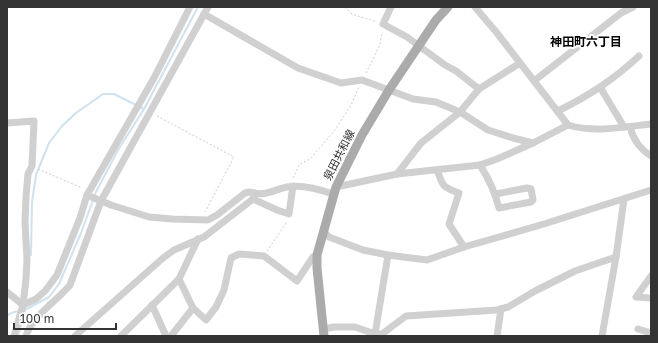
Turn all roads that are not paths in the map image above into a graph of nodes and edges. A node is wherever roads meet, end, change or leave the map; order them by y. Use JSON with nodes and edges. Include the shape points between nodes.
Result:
{"nodes":[{"id":1,"x":208,"y":7,"type":"edge"},
{"id":2,"x":391,"y":7,"type":"edge"},
{"id":3,"x":448,"y":7,"type":"edge"},
{"id":4,"x":475,"y":7,"type":"edge"},
{"id":5,"x":633,"y":7,"type":"edge"},
{"id":6,"x":187,"y":8,"type":"edge"},
{"id":7,"x":204,"y":14,"type":"junction"},
{"id":8,"x":419,"y":45,"type":"junction"},
{"id":9,"x":639,"y":56,"type":"dead end"},
{"id":10,"x":520,"y":63,"type":"junction"},
{"id":11,"x":534,"y":81,"type":"junction"},
{"id":12,"x":600,"y":88,"type":"junction"},
{"id":13,"x":479,"y":89,"type":"junction"},
{"id":14,"x":389,"y":90,"type":"junction"},
{"id":15,"x":558,"y":111,"type":"junction"},
{"id":16,"x":460,"y":112,"type":"junction"},
{"id":17,"x":7,"y":123,"type":"edge"},
{"id":18,"x":651,"y":124,"type":"edge"},
{"id":19,"x":568,"y":125,"type":"junction"},
{"id":20,"x":626,"y":127,"type":"junction"},
{"id":21,"x":533,"y":143,"type":"junction"},
{"id":22,"x":651,"y":156,"type":"edge"},
{"id":23,"x":480,"y":165,"type":"junction"},
{"id":24,"x":437,"y":170,"type":"junction"},
{"id":25,"x":398,"y":174,"type":"junction"},
{"id":26,"x":291,"y":186,"type":"junction"},
{"id":27,"x":334,"y":190,"type":"junction"},
{"id":28,"x":651,"y":190,"type":"edge"},
{"id":29,"x":89,"y":194,"type":"junction"},
{"id":30,"x":496,"y":194,"type":"junction"},
{"id":31,"x":254,"y":196,"type":"junction"},
{"id":32,"x":624,"y":199,"type":"junction"},
{"id":33,"x":102,"y":201,"type":"junction"},
{"id":34,"x":324,"y":232,"type":"junction"},
{"id":35,"x":198,"y":239,"type":"junction"},
{"id":36,"x":464,"y":247,"type":"junction"},
{"id":37,"x":317,"y":255,"type":"junction"},
{"id":38,"x":388,"y":255,"type":"junction"},
{"id":39,"x":616,"y":257,"type":"junction"},
{"id":40,"x":651,"y":276,"type":"edge"},
{"id":41,"x":179,"y":279,"type":"junction"},
{"id":42,"x":7,"y":292,"type":"edge"},
{"id":43,"x":651,"y":298,"type":"edge"},
{"id":44,"x":23,"y":305,"type":"junction"},
{"id":45,"x":152,"y":305,"type":"junction"},
{"id":46,"x":193,"y":308,"type":"junction"},
{"id":47,"x":501,"y":309,"type":"junction"},
{"id":48,"x":638,"y":329,"type":"dead end"},
{"id":49,"x":651,"y":332,"type":"edge"},
{"id":50,"x":324,"y":333,"type":"edge"},
{"id":51,"x":375,"y":334,"type":"junction"},
{"id":52,"x":14,"y":336,"type":"edge"},
{"id":53,"x":26,"y":336,"type":"edge"},
{"id":54,"x":75,"y":336,"type":"edge"},
{"id":55,"x":121,"y":336,"type":"edge"},
{"id":56,"x":166,"y":336,"type":"edge"},
{"id":57,"x":171,"y":336,"type":"edge"},
{"id":58,"x":497,"y":336,"type":"edge"},
{"id":59,"x":602,"y":336,"type":"edge"}],
"edges":[{"from":1,"to":7,"type":"street"},
{"from":2,"to":8,"type":"street","via":[[383,24]]},
{"from":3,"to":8,"type":"main road","name":"泉田共和線"},
{"from":4,"to":10,"type":"street"},
{"from":5,"to":11,"type":"street","via":[[609,21]]},
{"from":6,"to":29,"type":"street","via":[[154,78]]},
{"from":7,"to":14,"type":"street","via":[[298,68],[341,83],[362,80]]},
{"from":7,"to":33,"type":"street"},
{"from":8,"to":13,"type":"street"},
{"from":8,"to":14,"type":"main road","name":"泉田共和線"},
{"from":9,"to":12,"type":"street"},
{"from":10,"to":11,"type":"street"},
{"from":10,"to":13,"type":"street"},
{"from":11,"to":15,"type":"street"},
{"from":12,"to":15,"type":"street"},
{"from":12,"to":20,"type":"street"},
{"from":13,"to":16,"type":"street"},
{"from":14,"to":16,"type":"street","via":[[413,99],[436,102]]},
{"from":14,"to":27,"type":"main road","name":"泉田共和線"},
{"from":15,"to":19,"type":"street"},
{"from":16,"to":21,"type":"street","via":[[488,130]]},
{"from":16,"to":25,"type":"street","via":[[421,143]]},
{"from":17,"to":44,"type":"street","via":[[34,121],[32,166],[28,174],[26,197],[27,259]]},
{"from":18,"to":20,"type":"street"},
{"from":19,"to":20,"type":"street","via":[[581,129]]},
{"from":19,"to":21,"type":"street"},
{"from":20,"to":22,"type":"street"},
{"from":21,"to":23,"type":"street"},
{"from":23,"to":24,"type":"street"},
{"from":23,"to":30,"type":"street"},
{"from":24,"to":25,"type":"street"},
{"from":24,"to":36,"type":"street","via":[[445,188],[459,193],[448,224]]},
{"from":25,"to":27,"type":"street"},
{"from":26,"to":27,"type":"street"},
{"from":26,"to":31,"type":"street"},
{"from":26,"to":31,"type":"street","via":[[289,214]]},
{"from":27,"to":34,"type":"main road","name":"泉田共和線"},
{"from":28,"to":32,"type":"street"},
{"from":29,"to":33,"type":"street"},
{"from":29,"to":44,"type":"street","via":[[57,275],[46,291]]},
{"from":30,"to":30,"type":"street","via":[[499,208],[533,200],[531,189],[527,188]]},
{"from":31,"to":33,"type":"street","via":[[249,192],[244,193],[208,220],[149,217]]},
{"from":31,"to":35,"type":"street","via":[[204,237]]},
{"from":32,"to":36,"type":"street"},
{"from":32,"to":39,"type":"street"},
{"from":33,"to":53,"type":"street","via":[[70,285],[38,316]]},
{"from":34,"to":37,"type":"main road","name":"泉田共和線"},
{"from":34,"to":38,"type":"street","via":[[329,237],[363,250]]},
{"from":35,"to":41,"type":"street"},
{"from":35,"to":54,"type":"street","via":[[163,258]]},
{"from":36,"to":38,"type":"street","via":[[427,260]]},
{"from":37,"to":46,"type":"street","via":[[313,257],[297,282],[264,256],[239,254],[230,258],[224,290],[216,308],[206,320]]},
{"from":37,"to":50,"type":"main road","name":"泉田共和線"},
{"from":38,"to":51,"type":"street"},
{"from":39,"to":47,"type":"street","via":[[575,271]]},
{"from":39,"to":59,"type":"street"},
{"from":40,"to":43,"type":"street","via":[[636,297]]},
{"from":41,"to":45,"type":"street"},
{"from":41,"to":46,"type":"street"},
{"from":42,"to":44,"type":"street"},
{"from":44,"to":52,"type":"street"},
{"from":45,"to":55,"type":"street"},
{"from":45,"to":56,"type":"street"},
{"from":46,"to":57,"type":"street"},
{"from":47,"to":51,"type":"street","via":[[406,316],[382,334]]},
{"from":47,"to":58,"type":"street"},
{"from":48,"to":49,"type":"street"},
{"from":50,"to":51,"type":"street","via":[[334,327],[355,327]]}]}
